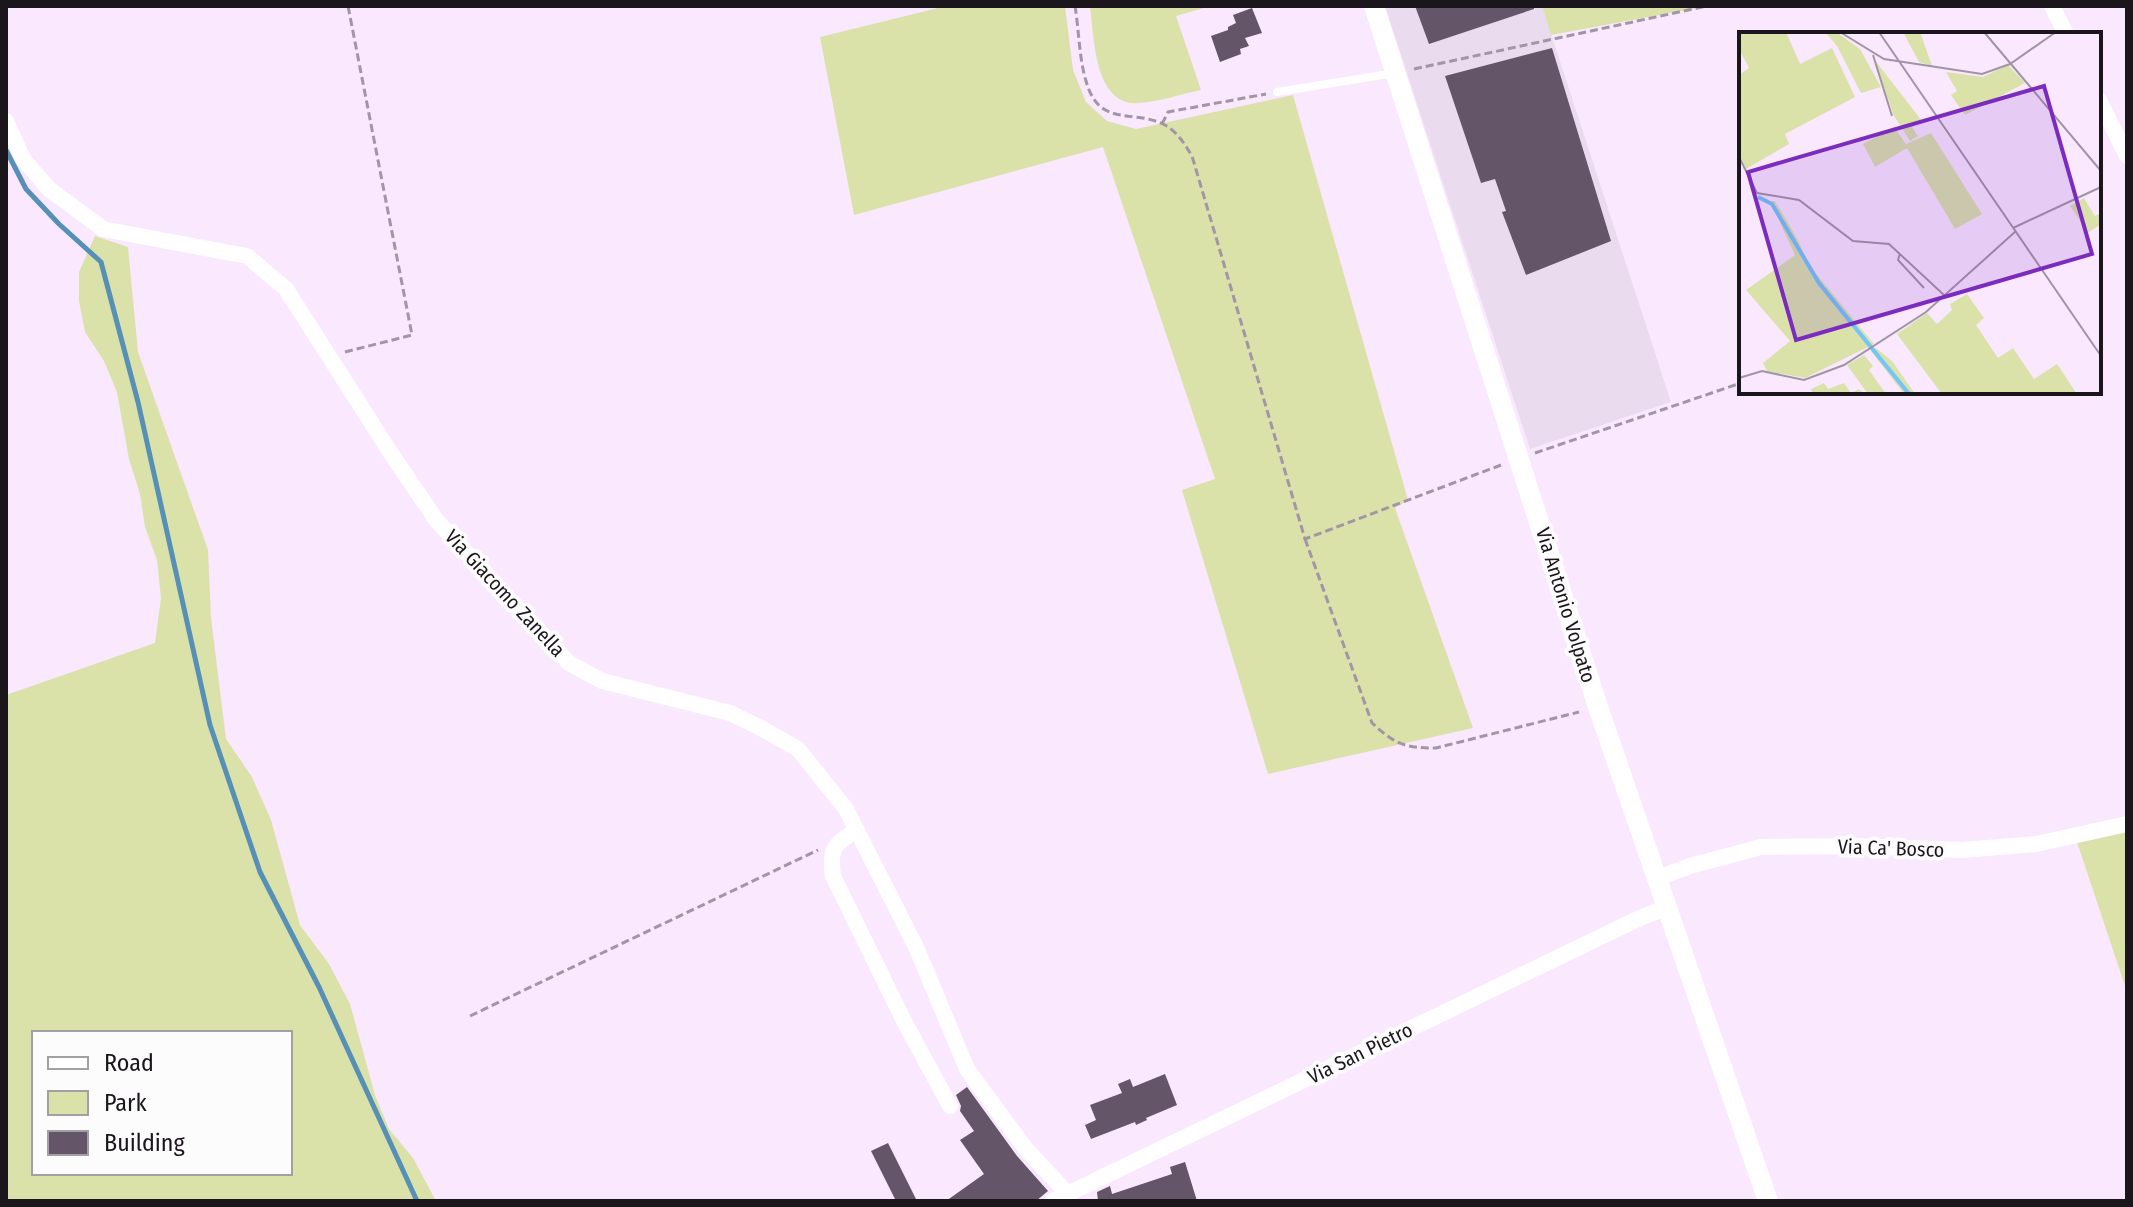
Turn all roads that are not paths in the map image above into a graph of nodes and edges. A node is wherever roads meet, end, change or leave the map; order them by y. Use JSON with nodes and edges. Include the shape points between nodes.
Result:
{"nodes":[{"id":1,"x":1374,"y":6,"type":"edge"},
{"id":2,"x":2052,"y":6,"type":"edge"},
{"id":3,"x":2065,"y":32,"type":"edge"},
{"id":4,"x":1395,"y":73,"type":"junction"},
{"id":5,"x":1277,"y":92,"type":"road end"},
{"id":6,"x":2101,"y":104,"type":"edge"},
{"id":7,"x":6,"y":121,"type":"edge"},
{"id":8,"x":2127,"y":156,"type":"edge"},
{"id":9,"x":2127,"y":824,"type":"edge"},
{"id":10,"x":857,"y":830,"type":"junction"},
{"id":11,"x":1658,"y":878,"type":"junction"},
{"id":12,"x":1668,"y":907,"type":"junction"},
{"id":13,"x":950,"y":1106,"type":"dead end"},
{"id":14,"x":1060,"y":1197,"type":"edge"},
{"id":15,"x":1768,"y":1201,"type":"edge"}],
"edges":[{"from":1,"to":4,"type":"street","name":"Via Antonio Volpato"},
{"from":2,"to":3,"type":"street"},
{"from":4,"to":5,"type":"lane"},
{"from":4,"to":11,"type":"street","name":"Via Antonio Volpato"},
{"from":6,"to":8,"type":"street"},
{"from":7,"to":10,"type":"street","name":"Via Giacomo Zanella","via":[[23,159],[49,189],[103,229],[247,256],[286,289],[437,521],[569,663],[602,681],[730,713],[798,749]]},
{"from":9,"to":11,"type":"street","name":"Via Ca' Bosco","via":[[2036,844],[1962,850],[1761,847]]},
{"from":10,"to":13,"type":"street","via":[[839,840],[832,852],[833,876]]},
{"from":10,"to":14,"type":"street","name":"Via Giacomo Zanella","via":[[917,949],[967,1069]]},
{"from":11,"to":12,"type":"street","name":"Via Antonio Volpato"},
{"from":12,"to":14,"type":"street","name":"Via San Pietro"},
{"from":12,"to":15,"type":"street","name":"Via Antonio Volpato"}]}
